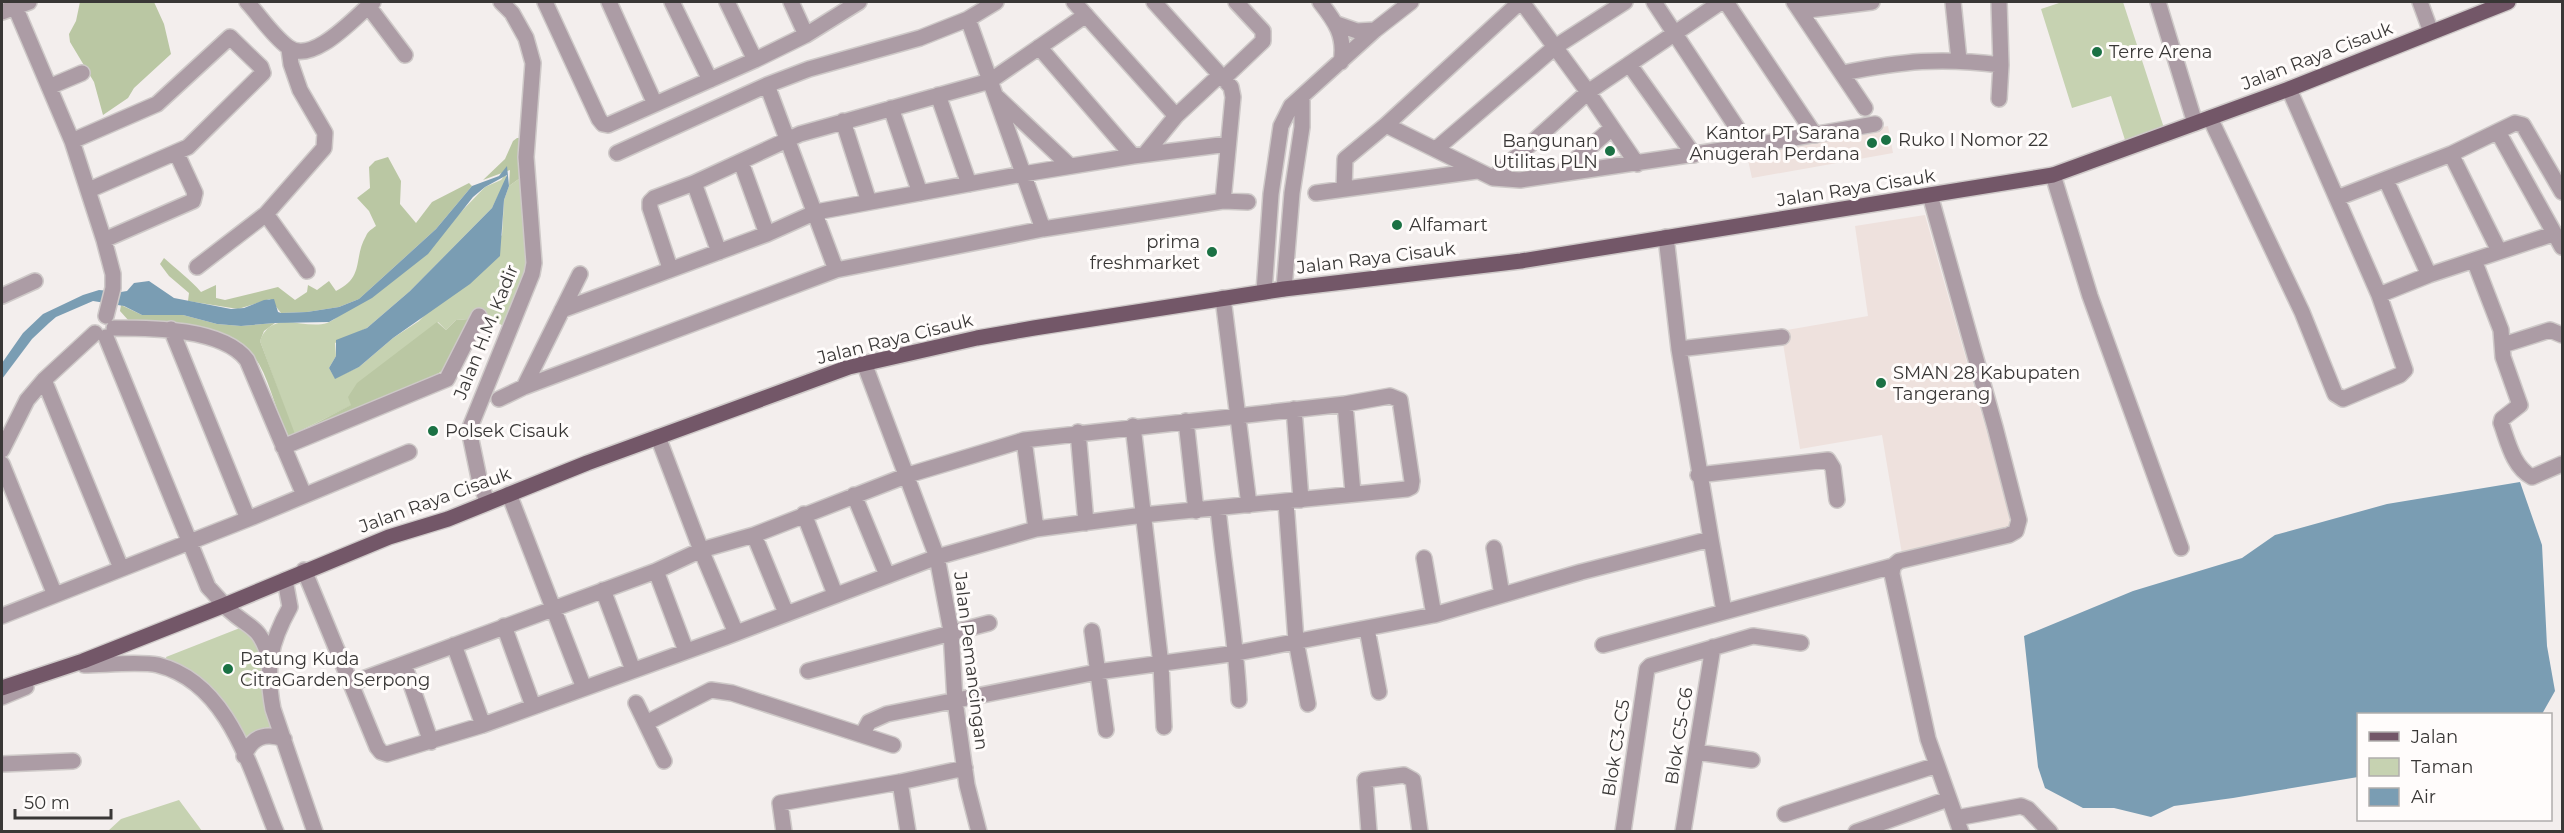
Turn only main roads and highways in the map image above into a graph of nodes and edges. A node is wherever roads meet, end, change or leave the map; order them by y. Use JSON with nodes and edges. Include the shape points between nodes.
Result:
{"nodes":[{"id":1,"x":2508,"y":2,"type":"edge"},
{"id":2,"x":227,"y":607,"type":"junction"},
{"id":3,"x":39,"y":679,"type":"junction"},
{"id":4,"x":2,"y":688,"type":"edge"},
{"id":5,"x":2,"y":694,"type":"edge"}],
"edges":[{"from":1,"to":2,"type":"main road","name":"Jalan Raya Cisauk","via":[[2289,89],[2053,175],[1521,261],[1223,298],[976,338],[864,363],[658,437],[448,519],[389,537],[304,570]]},
{"from":2,"to":3,"type":"main road","name":"Jalan Raya Cisauk"},
{"from":2,"to":3,"type":"main road","name":"Jalan Raya Cisauk","via":[[84,665]]},
{"from":3,"to":4,"type":"main road","name":"Jalan Raya Cisauk"},
{"from":3,"to":5,"type":"main road","name":"Jalan Raya Cisauk"}]}
